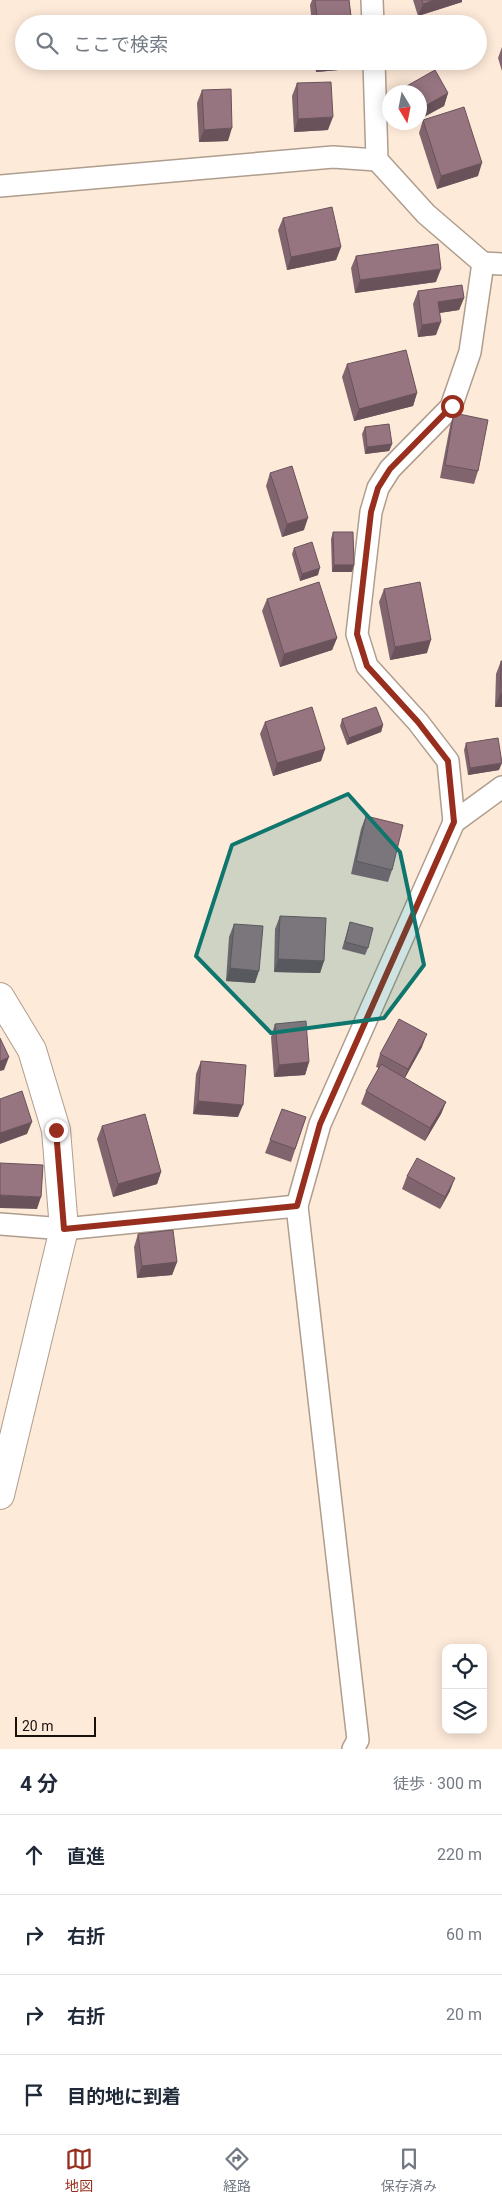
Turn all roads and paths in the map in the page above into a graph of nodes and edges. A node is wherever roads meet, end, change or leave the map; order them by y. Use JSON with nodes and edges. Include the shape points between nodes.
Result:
{"nodes":[{"id":1,"x":372,"y":0,"type":"edge"},
{"id":2,"x":373,"y":15,"type":"edge"},
{"id":3,"x":374,"y":70,"type":"edge"},
{"id":4,"x":377,"y":160,"type":"junction"},
{"id":5,"x":0,"y":186,"type":"edge"},
{"id":6,"x":492,"y":264,"type":"edge"},
{"id":7,"x":502,"y":787,"type":"edge"},
{"id":8,"x":454,"y":822,"type":"junction"},
{"id":9,"x":0,"y":997,"type":"edge"},
{"id":10,"x":297,"y":1206,"type":"junction"},
{"id":11,"x":0,"y":1224,"type":"edge"},
{"id":12,"x":64,"y":1229,"type":"junction"},
{"id":13,"x":0,"y":1495,"type":"edge"},
{"id":14,"x":353,"y":1749,"type":"edge"}],
"edges":[{"from":1,"to":2,"type":"street"},
{"from":3,"to":4,"type":"street"},
{"from":4,"to":5,"type":"street","via":[[333,158]]},
{"from":4,"to":6,"type":"street","via":[[426,214]]},
{"from":6,"to":8,"type":"street","via":[[470,352],[452,406],[390,469],[378,488],[371,512],[357,634],[367,666],[448,761]]},
{"from":7,"to":8,"type":"street"},
{"from":8,"to":10,"type":"street","via":[[320,1124]]},
{"from":9,"to":12,"type":"street","via":[[32,1050],[56,1130]]},
{"from":10,"to":12,"type":"street"},
{"from":10,"to":14,"type":"street","via":[[358,1740]]},
{"from":11,"to":12,"type":"street"},
{"from":12,"to":13,"type":"street"}]}
